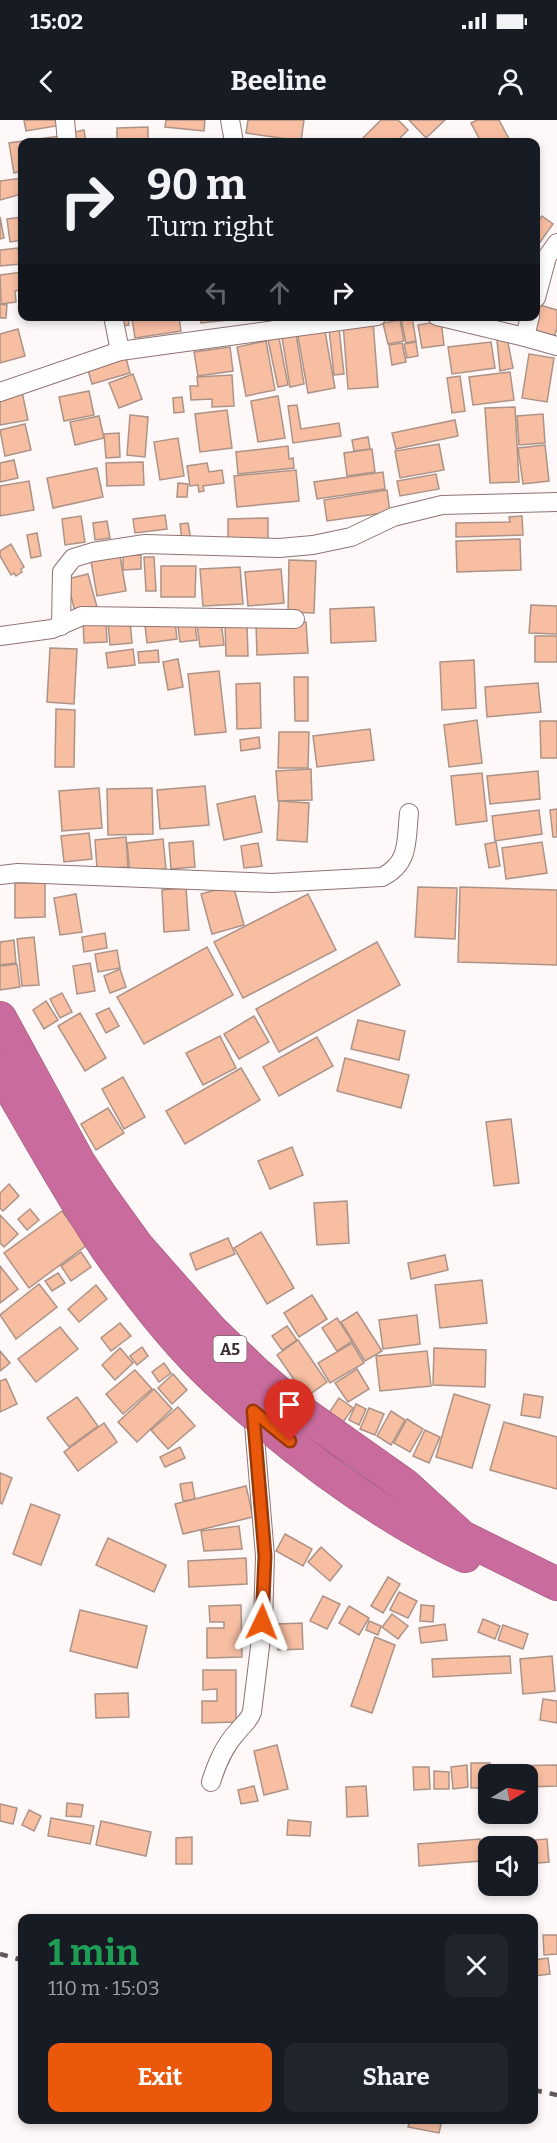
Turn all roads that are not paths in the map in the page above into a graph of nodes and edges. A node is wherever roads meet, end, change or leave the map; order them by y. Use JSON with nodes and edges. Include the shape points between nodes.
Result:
{"nodes":[{"id":1,"x":65,"y":120,"type":"edge"},
{"id":2,"x":230,"y":120,"type":"edge"},
{"id":3,"x":67,"y":138,"type":"edge"},
{"id":4,"x":233,"y":138,"type":"edge"},
{"id":5,"x":557,"y":243,"type":"edge"},
{"id":6,"x":540,"y":283,"type":"edge"},
{"id":7,"x":114,"y":321,"type":"edge"},
{"id":8,"x":310,"y":321,"type":"edge"},
{"id":9,"x":458,"y":321,"type":"edge"},
{"id":10,"x":529,"y":321,"type":"edge"},
{"id":11,"x":269,"y":324,"type":"edge"},
{"id":12,"x":525,"y":337,"type":"junction"},
{"id":13,"x":557,"y":346,"type":"edge"},
{"id":14,"x":120,"y":351,"type":"junction"},
{"id":15,"x":0,"y":392,"type":"edge"},
{"id":16,"x":557,"y":502,"type":"edge"},
{"id":17,"x":295,"y":619,"type":"dead end"},
{"id":18,"x":61,"y":626,"type":"junction"},
{"id":19,"x":0,"y":636,"type":"edge"},
{"id":20,"x":409,"y":813,"type":"dead end"},
{"id":21,"x":0,"y":875,"type":"edge"},
{"id":22,"x":0,"y":1018,"type":"edge"},
{"id":23,"x":0,"y":1070,"type":"edge"},
{"id":24,"x":253,"y":1411,"type":"junction"},
{"id":25,"x":557,"y":1584,"type":"edge"},
{"id":26,"x":557,"y":1599,"type":"edge"},
{"id":27,"x":211,"y":1782,"type":"dead end"}],
"edges":[{"from":1,"to":3,"type":"street"},
{"from":2,"to":4,"type":"street"},
{"from":5,"to":6,"type":"street","via":[[547,257]]},
{"from":7,"to":14,"type":"street"},
{"from":8,"to":11,"type":"street"},
{"from":9,"to":12,"type":"street"},
{"from":10,"to":12,"type":"street"},
{"from":11,"to":14,"type":"street"},
{"from":12,"to":13,"type":"street"},
{"from":14,"to":15,"type":"street"},
{"from":16,"to":18,"type":"street","via":[[442,505],[393,517],[351,537],[313,545],[279,548],[145,544],[93,552],[73,558],[62,572]]},
{"from":17,"to":18,"type":"street","via":[[82,616]]},
{"from":18,"to":19,"type":"street"},
{"from":20,"to":21,"type":"street","via":[[405,855],[395,870],[382,877],[272,883]]},
{"from":22,"to":25,"type":"highway","number":"A5","via":[[101,1196],[137,1246],[212,1331],[256,1374],[406,1486],[462,1536]]},
{"from":23,"to":24,"type":"highway","number":"A5","via":[[75,1199],[120,1266],[216,1380]]},
{"from":24,"to":26,"type":"highway","number":"A5","via":[[403,1522]]},
{"from":24,"to":27,"type":"street","via":[[265,1556],[257,1667],[249,1720],[218,1757]]}]}
